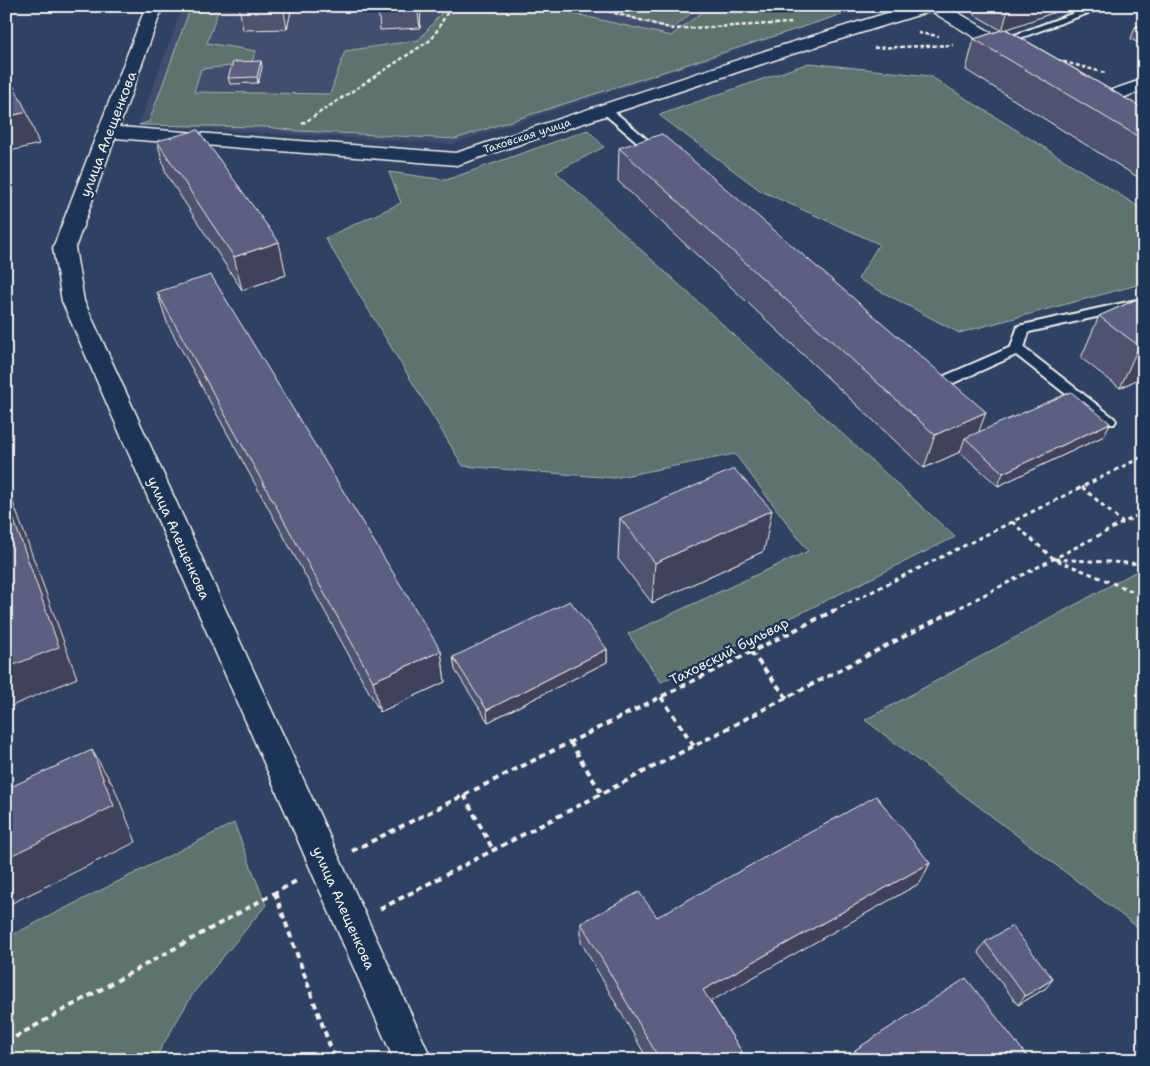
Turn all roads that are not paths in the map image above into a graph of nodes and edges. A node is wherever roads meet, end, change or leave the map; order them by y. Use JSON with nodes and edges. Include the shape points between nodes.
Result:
{"nodes":[{"id":1,"x":155,"y":6,"type":"edge"},
{"id":2,"x":928,"y":6,"type":"edge"},
{"id":3,"x":935,"y":6,"type":"edge"},
{"id":4,"x":1103,"y":6,"type":"edge"},
{"id":5,"x":997,"y":43,"type":"junction"},
{"id":6,"x":1030,"y":63,"type":"edge"},
{"id":7,"x":1144,"y":84,"type":"edge"},
{"id":8,"x":1070,"y":87,"type":"edge"},
{"id":9,"x":606,"y":110,"type":"junction"},
{"id":10,"x":110,"y":132,"type":"junction"},
{"id":11,"x":667,"y":161,"type":"edge"},
{"id":12,"x":1143,"y":302,"type":"edge"},
{"id":13,"x":1018,"y":349,"type":"junction"},
{"id":14,"x":919,"y":374,"type":"edge"},
{"id":15,"x":1109,"y":421,"type":"edge"},
{"id":16,"x":413,"y":1060,"type":"edge"}],
"edges":[{"from":1,"to":10,"type":"street","name":"улица Алещенкова"},
{"from":2,"to":9,"type":"street","name":"Таховская улица"},
{"from":3,"to":5,"type":"street"},
{"from":4,"to":5,"type":"lane"},
{"from":5,"to":6,"type":"street"},
{"from":7,"to":8,"type":"street","via":[[1099,104]]},
{"from":9,"to":10,"type":"street","name":"Таховская улица","via":[[457,159]]},
{"from":9,"to":11,"type":"lane"},
{"from":10,"to":16,"type":"street","name":"улица Алещенкова","via":[[64,248],[73,301]]},
{"from":12,"to":13,"type":"lane","via":[[1023,328]]},
{"from":13,"to":14,"type":"lane","via":[[934,386]]},
{"from":13,"to":15,"type":"lane"}]}
